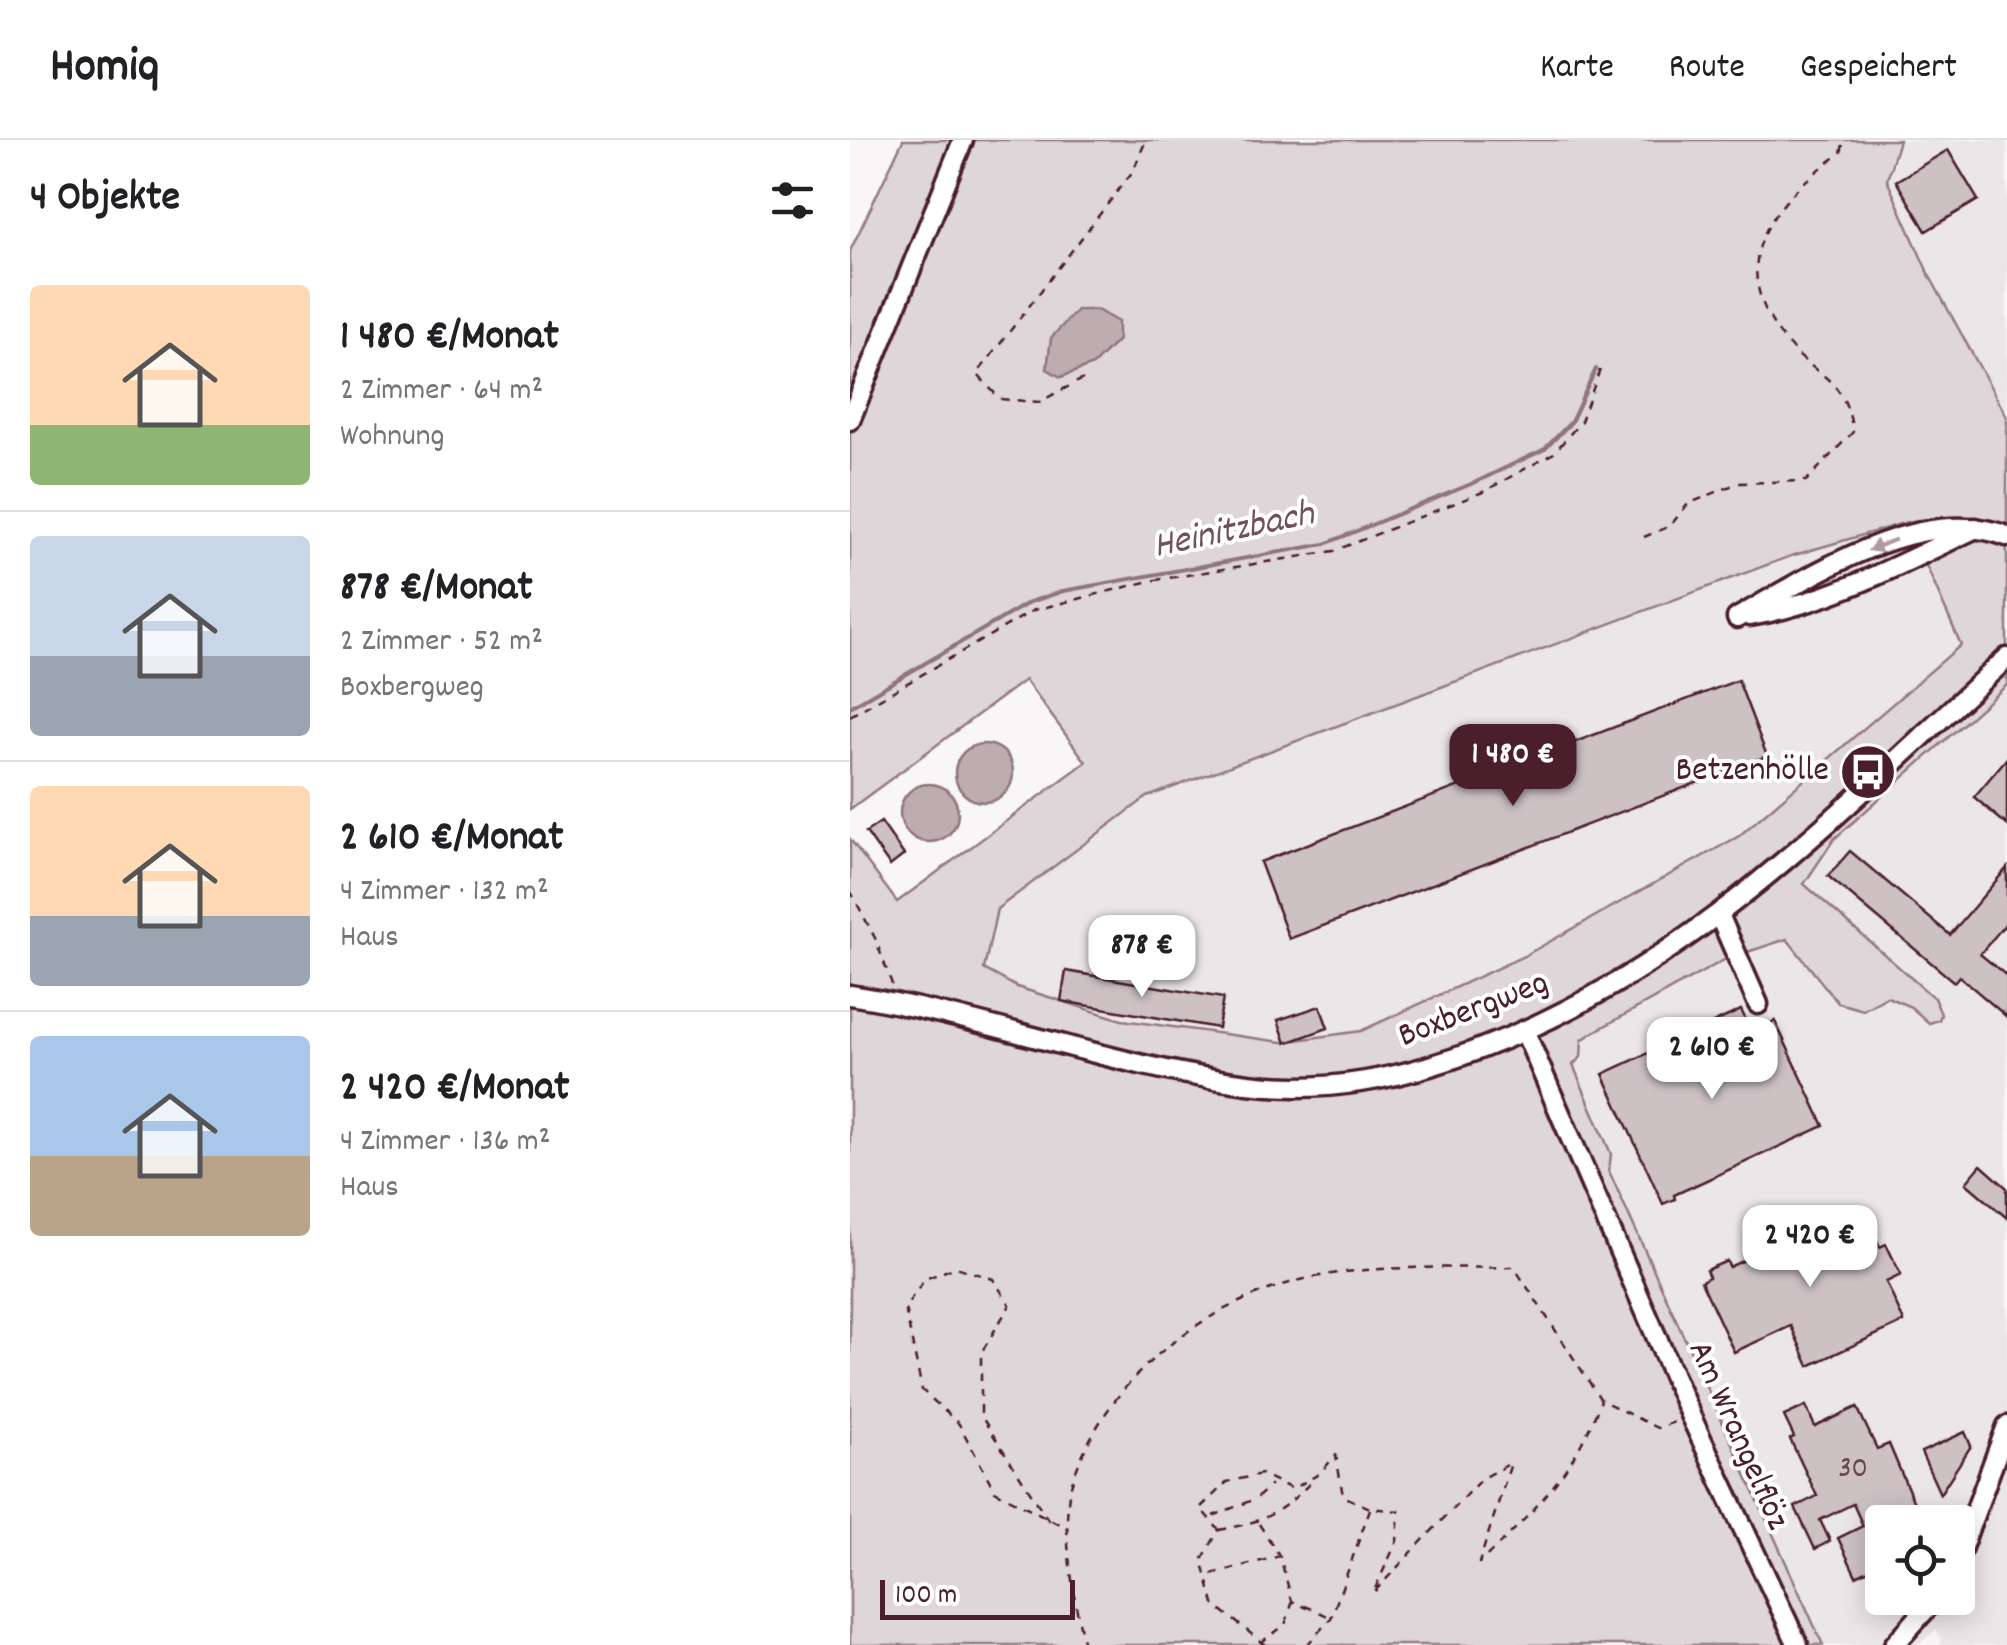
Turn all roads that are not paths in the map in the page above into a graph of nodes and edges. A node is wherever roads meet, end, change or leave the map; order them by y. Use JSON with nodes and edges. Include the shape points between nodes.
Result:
{"nodes":[{"id":1,"x":963,"y":140,"type":"edge"},
{"id":2,"x":850,"y":420,"type":"edge"},
{"id":3,"x":1976,"y":528,"type":"junction"},
{"id":4,"x":2007,"y":536,"type":"edge"},
{"id":5,"x":2007,"y":658,"type":"edge"},
{"id":6,"x":1720,"y":916,"type":"junction"},
{"id":7,"x":850,"y":995,"type":"edge"},
{"id":8,"x":1758,"y":1004,"type":"dead end"},
{"id":9,"x":1525,"y":1032,"type":"junction"},
{"id":10,"x":2007,"y":1426,"type":"edge"},
{"id":11,"x":1975,"y":1512,"type":"edge"},
{"id":12,"x":1921,"y":1615,"type":"edge"},
{"id":13,"x":1798,"y":1645,"type":"edge"},
{"id":14,"x":1894,"y":1645,"type":"edge"}],
"edges":[{"from":1,"to":2,"type":"street"},
{"from":3,"to":3,"type":"street","one_way":true,"via":[[1910,534],[1736,618],[1851,586]]},
{"from":3,"to":4,"type":"street"},
{"from":5,"to":6,"type":"street","name":"Boxbergweg"},
{"from":6,"to":8,"type":"street"},
{"from":6,"to":9,"type":"street","name":"Boxbergweg","via":[[1596,997]]},
{"from":7,"to":9,"type":"street","name":"Boxbergweg","via":[[1247,1084],[1311,1088],[1377,1082]]},
{"from":9,"to":13,"type":"street","name":"Am Wrangelflöz"},
{"from":10,"to":11,"type":"street"},
{"from":12,"to":14,"type":"street"}]}
